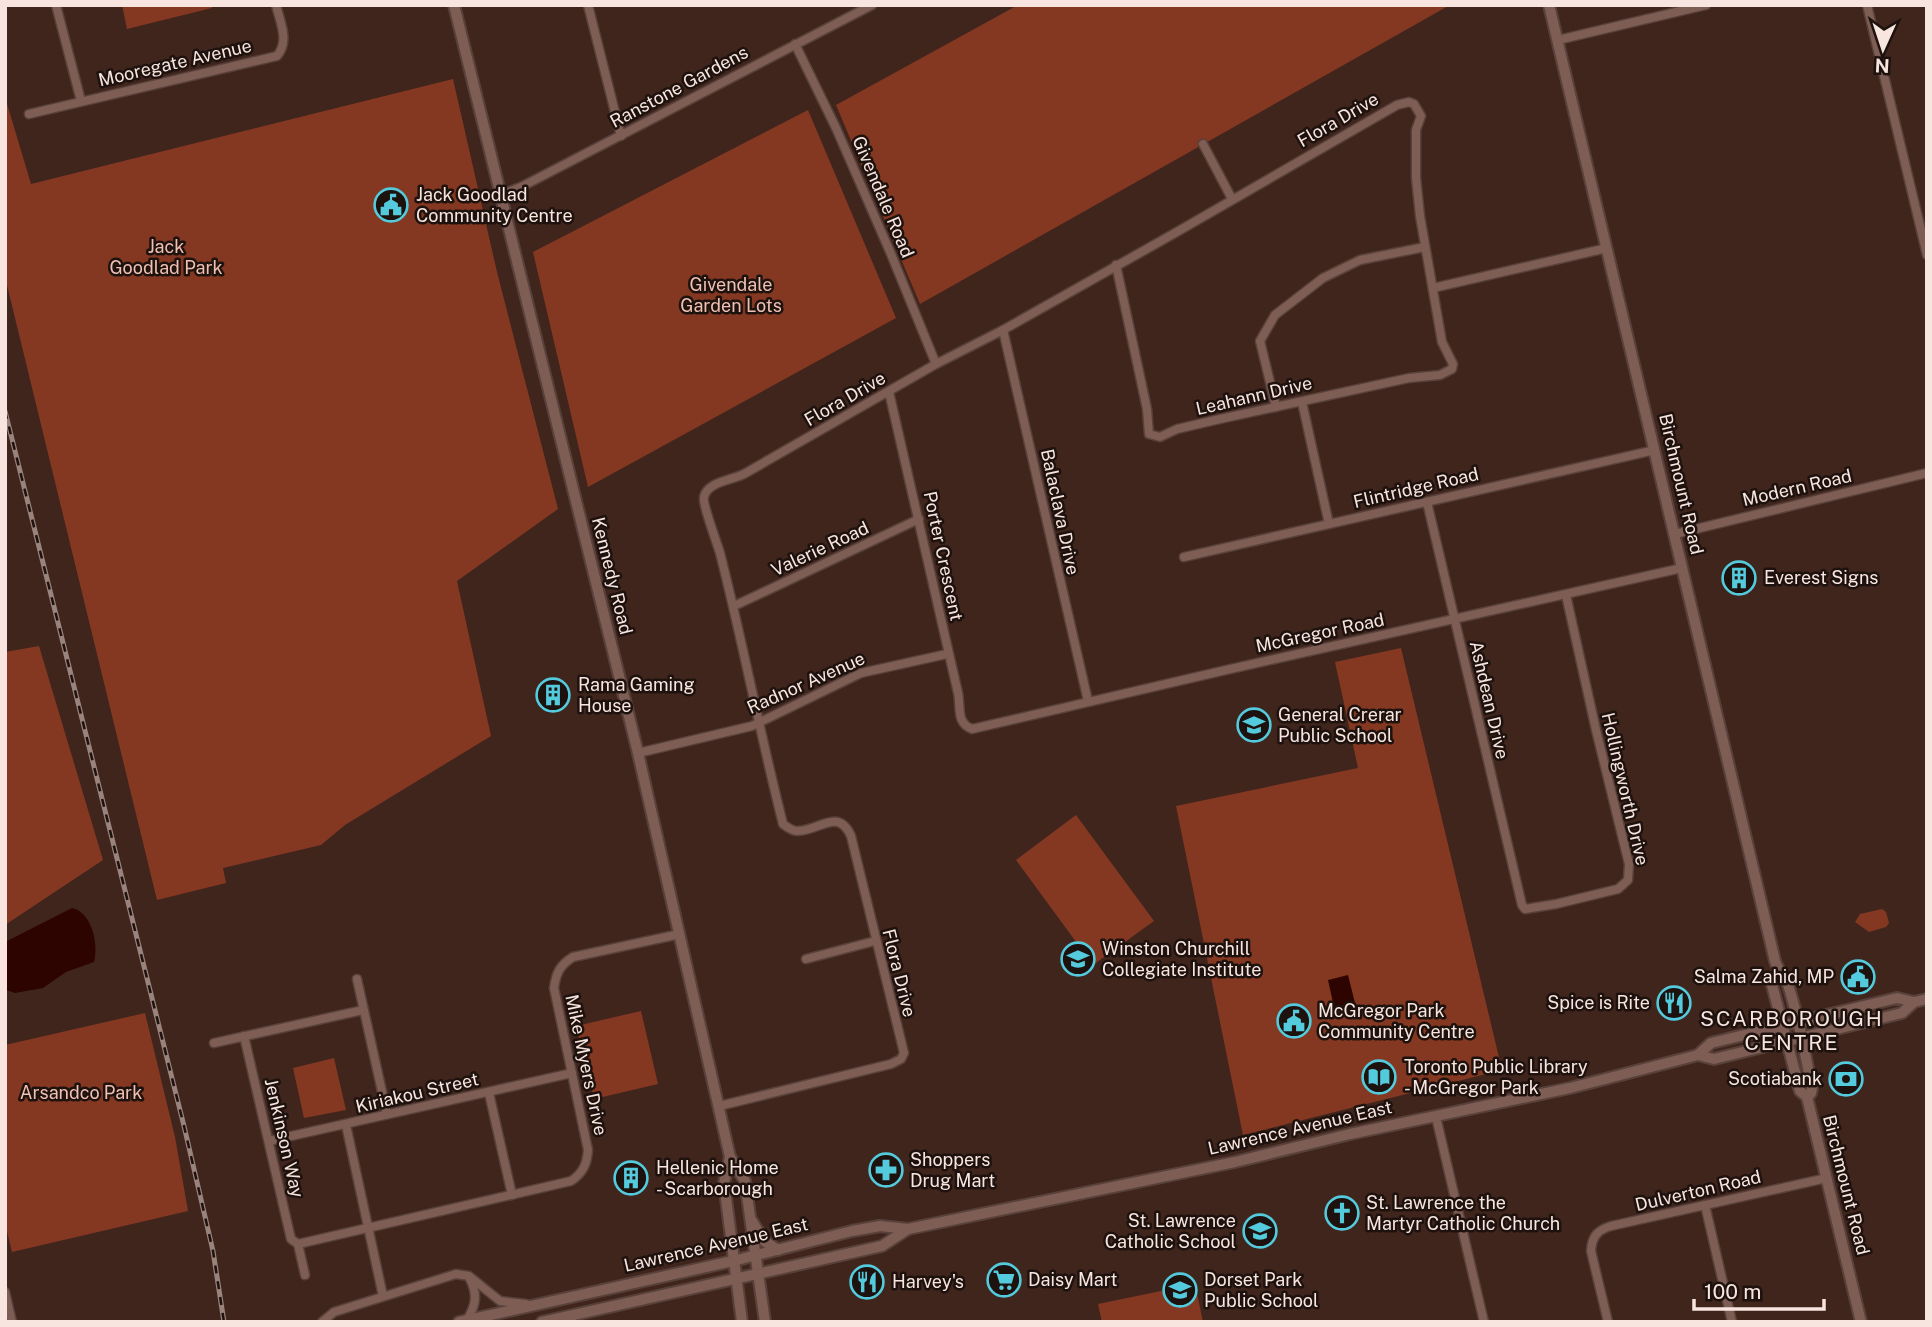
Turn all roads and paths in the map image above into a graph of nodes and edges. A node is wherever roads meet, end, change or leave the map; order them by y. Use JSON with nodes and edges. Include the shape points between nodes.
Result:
{"nodes":[{"id":1,"x":56,"y":5,"type":"edge"},
{"id":2,"x":276,"y":5,"type":"edge"},
{"id":3,"x":454,"y":5,"type":"edge"},
{"id":4,"x":588,"y":5,"type":"edge"},
{"id":5,"x":872,"y":5,"type":"edge"},
{"id":6,"x":1549,"y":5,"type":"edge"},
{"id":7,"x":1706,"y":5,"type":"edge"},
{"id":8,"x":1867,"y":5,"type":"edge"},
{"id":9,"x":1558,"y":40,"type":"junction"},
{"id":10,"x":795,"y":44,"type":"junction"},
{"id":11,"x":82,"y":101,"type":"junction"},
{"id":12,"x":29,"y":114,"type":"dead end"},
{"id":13,"x":621,"y":136,"type":"junction"},
{"id":14,"x":1203,"y":144,"type":"dead end"},
{"id":15,"x":500,"y":195,"type":"junction"},
{"id":16,"x":1231,"y":199,"type":"junction"},
{"id":17,"x":1425,"y":247,"type":"junction"},
{"id":18,"x":1607,"y":248,"type":"junction"},
{"id":19,"x":1927,"y":255,"type":"edge"},
{"id":20,"x":1116,"y":265,"type":"junction"},
{"id":21,"x":1433,"y":288,"type":"junction"},
{"id":22,"x":1003,"y":330,"type":"junction"},
{"id":23,"x":936,"y":365,"type":"junction"},
{"id":24,"x":888,"y":392,"type":"junction"},
{"id":25,"x":1302,"y":402,"type":"junction"},
{"id":26,"x":1276,"y":407,"type":"junction"},
{"id":27,"x":1655,"y":450,"type":"junction"},
{"id":28,"x":1927,"y":473,"type":"edge"},
{"id":29,"x":1427,"y":502,"type":"junction"},
{"id":30,"x":919,"y":520,"type":"junction"},
{"id":31,"x":1329,"y":524,"type":"junction"},
{"id":32,"x":1675,"y":534,"type":"junction"},
{"id":33,"x":1184,"y":557,"type":"dead end"},
{"id":34,"x":1682,"y":568,"type":"junction"},
{"id":35,"x":1566,"y":595,"type":"junction"},
{"id":36,"x":734,"y":606,"type":"junction"},
{"id":37,"x":1454,"y":620,"type":"junction"},
{"id":38,"x":947,"y":654,"type":"junction"},
{"id":39,"x":1088,"y":701,"type":"junction"},
{"id":40,"x":760,"y":722,"type":"junction"},
{"id":41,"x":965,"y":726,"type":"joint"},
{"id":42,"x":638,"y":753,"type":"junction"},
{"id":43,"x":1522,"y":905,"type":"joint"},
{"id":44,"x":680,"y":934,"type":"junction"},
{"id":45,"x":875,"y":941,"type":"junction"},
{"id":46,"x":806,"y":960,"type":"dead end"},
{"id":47,"x":1777,"y":971,"type":"junction"},
{"id":48,"x":357,"y":979,"type":"dead end"},
{"id":49,"x":1927,"y":999,"type":"edge"},
{"id":50,"x":1914,"y":1002,"type":"junction"},
{"id":51,"x":363,"y":1010,"type":"junction"},
{"id":52,"x":1797,"y":1022,"type":"junction"},
{"id":53,"x":1783,"y":1025,"type":"junction"},
{"id":54,"x":244,"y":1036,"type":"junction"},
{"id":55,"x":1801,"y":1038,"type":"junction"},
{"id":56,"x":1786,"y":1041,"type":"junction"},
{"id":57,"x":214,"y":1043,"type":"dead end"},
{"id":58,"x":1698,"y":1055,"type":"junction"},
{"id":59,"x":572,"y":1073,"type":"junction"},
{"id":60,"x":489,"y":1093,"type":"junction"},
{"id":61,"x":1807,"y":1097,"type":"junction"},
{"id":62,"x":719,"y":1105,"type":"junction"},
{"id":63,"x":387,"y":1114,"type":"junction"},
{"id":64,"x":1436,"y":1117,"type":"junction"},
{"id":65,"x":346,"y":1125,"type":"junction"},
{"id":66,"x":269,"y":1141,"type":"junction"},
{"id":67,"x":730,"y":1157,"type":"junction"},
{"id":68,"x":1827,"y":1178,"type":"junction"},
{"id":69,"x":512,"y":1195,"type":"junction"},
{"id":70,"x":1705,"y":1205,"type":"junction"},
{"id":71,"x":750,"y":1218,"type":"junction"},
{"id":72,"x":369,"y":1227,"type":"junction"},
{"id":73,"x":908,"y":1228,"type":"junction"},
{"id":74,"x":298,"y":1244,"type":"junction"},
{"id":75,"x":778,"y":1250,"type":"junction"},
{"id":76,"x":755,"y":1256,"type":"junction"},
{"id":77,"x":733,"y":1261,"type":"junction"},
{"id":78,"x":757,"y":1273,"type":"junction"},
{"id":79,"x":305,"y":1275,"type":"dead end"},
{"id":80,"x":469,"y":1276,"type":"junction"},
{"id":81,"x":736,"y":1277,"type":"junction"},
{"id":82,"x":5,"y":1292,"type":"edge"},
{"id":83,"x":383,"y":1296,"type":"junction"},
{"id":84,"x":533,"y":1304,"type":"junction"},
{"id":85,"x":577,"y":1313,"type":"junction"},
{"id":86,"x":463,"y":1321,"type":"edge"},
{"id":87,"x":12,"y":1322,"type":"edge"},
{"id":88,"x":322,"y":1322,"type":"edge"},
{"id":89,"x":542,"y":1322,"type":"edge"},
{"id":90,"x":568,"y":1322,"type":"edge"},
{"id":91,"x":742,"y":1322,"type":"edge"},
{"id":92,"x":765,"y":1322,"type":"edge"},
{"id":93,"x":1484,"y":1322,"type":"edge"},
{"id":94,"x":1608,"y":1322,"type":"edge"},
{"id":95,"x":1732,"y":1322,"type":"edge"},
{"id":96,"x":1861,"y":1322,"type":"edge"}],
"edges":[{"from":1,"to":11,"type":"street"},
{"from":2,"to":11,"type":"street","name":"Mooregate Avenue","via":[[285,40],[277,55]]},
{"from":3,"to":15,"type":"main road","name":"Kennedy Road"},
{"from":4,"to":13,"type":"street"},
{"from":5,"to":10,"type":"street","name":"Ranstone Gardens"},
{"from":6,"to":9,"type":"main road","name":"Birchmount Road"},
{"from":7,"to":9,"type":"street"},
{"from":8,"to":19,"type":"street"},
{"from":9,"to":18,"type":"main road","name":"Birchmount Road"},
{"from":10,"to":13,"type":"street","name":"Ranstone Gardens"},
{"from":10,"to":23,"type":"street","name":"Givendale Road","via":[[836,128]]},
{"from":11,"to":12,"type":"street","name":"Mooregate Avenue"},
{"from":13,"to":15,"type":"street","name":"Ranstone Gardens"},
{"from":14,"to":16,"type":"street"},
{"from":15,"to":42,"type":"main road","name":"Kennedy Road"},
{"from":16,"to":17,"type":"street","name":"Flora Drive","via":[[1409,102],[1421,116],[1416,130],[1416,178]]},
{"from":16,"to":20,"type":"street","name":"Flora Drive"},
{"from":17,"to":21,"type":"street","name":"Flora Drive"},
{"from":17,"to":26,"type":"street","via":[[1360,260],[1306,289],[1275,315],[1260,341]]},
{"from":18,"to":21,"type":"street"},
{"from":18,"to":27,"type":"main road","name":"Birchmount Road"},
{"from":20,"to":22,"type":"street","name":"Flora Drive"},
{"from":20,"to":26,"type":"street","name":"Leahann Drive","via":[[1149,434],[1160,437]]},
{"from":21,"to":25,"type":"street","name":"Leahann Drive","via":[[1442,342],[1453,359],[1452,369]]},
{"from":22,"to":23,"type":"street","name":"Flora Drive"},
{"from":22,"to":39,"type":"street","name":"Balaclava Drive"},
{"from":23,"to":24,"type":"street","name":"Flora Drive"},
{"from":24,"to":30,"type":"street","name":"Porter Crescent"},
{"from":24,"to":36,"type":"street","name":"Flora Drive","via":[[705,493],[704,506]]},
{"from":25,"to":26,"type":"street","name":"Leahann Drive"},
{"from":25,"to":31,"type":"street"},
{"from":27,"to":29,"type":"street","name":"Flintridge Road"},
{"from":27,"to":32,"type":"main road","name":"Birchmount Road"},
{"from":28,"to":32,"type":"street","name":"Modern Road"},
{"from":29,"to":31,"type":"street","name":"Flintridge Road"},
{"from":29,"to":37,"type":"street","name":"Ashdean Drive"},
{"from":30,"to":36,"type":"street","name":"Valerie Road"},
{"from":30,"to":38,"type":"street","name":"Porter Crescent"},
{"from":31,"to":33,"type":"street","name":"Flintridge Road"},
{"from":32,"to":34,"type":"main road","name":"Birchmount Road"},
{"from":34,"to":35,"type":"street","name":"McGregor Road"},
{"from":34,"to":47,"type":"main road","name":"Birchmount Road"},
{"from":35,"to":37,"type":"street","name":"McGregor Road"},
{"from":35,"to":43,"type":"street","name":"Hollingworth Drive","via":[[1629,864],[1628,880],[1618,889],[1556,904],[1533,909]]},
{"from":36,"to":40,"type":"street","name":"Flora Drive"},
{"from":37,"to":39,"type":"street","name":"McGregor Road"},
{"from":37,"to":43,"type":"street","name":"Ashdean Drive"},
{"from":38,"to":40,"type":"street","name":"Radnor Avenue","via":[[861,673]]},
{"from":38,"to":41,"type":"street","name":"Porter Crescent"},
{"from":39,"to":41,"type":"street","name":"McGregor Road","via":[[977,728]]},
{"from":40,"to":42,"type":"street","name":"Radnor Avenue"},
{"from":40,"to":45,"type":"street","name":"Flora Drive","via":[[783,824],[793,831],[831,822],[847,826]]},
{"from":42,"to":44,"type":"main road","name":"Kennedy Road"},
{"from":44,"to":59,"type":"street","name":"Mike Myers Drive","via":[[573,957],[562,964],[554,988]]},
{"from":44,"to":62,"type":"main road","name":"Kennedy Road"},
{"from":45,"to":46,"type":"street"},
{"from":45,"to":62,"type":"street","name":"Flora Drive","via":[[902,1041],[901,1059]]},
{"from":47,"to":52,"type":"main road","name":"Birchmount Road","via":[[1787,981]]},
{"from":47,"to":53,"type":"main road","name":"Birchmount Road","via":[[1773,985]]},
{"from":48,"to":51,"type":"street"},
{"from":49,"to":50,"type":"main road","name":"Lawrence Avenue East"},
{"from":50,"to":52,"type":"main road","name":"Lawrence Avenue East","via":[[1897,998]]},
{"from":50,"to":55,"type":"main road","name":"Lawrence Avenue East","via":[[1902,1013]]},
{"from":51,"to":54,"type":"street"},
{"from":51,"to":63,"type":"street"},
{"from":52,"to":53,"type":"main road","name":"Lawrence Avenue East"},
{"from":52,"to":55,"type":"main road","name":"Birchmount Road"},
{"from":53,"to":56,"type":"main road","name":"Birchmount Road"},
{"from":53,"to":58,"type":"main road","name":"Lawrence Avenue East","via":[[1711,1043]]},
{"from":54,"to":57,"type":"street"},
{"from":54,"to":66,"type":"street","name":"Jenkinson Way"},
{"from":55,"to":56,"type":"main road","name":"Lawrence Avenue East"},
{"from":55,"to":61,"type":"main road","name":"Birchmount Road","via":[[1812,1088]]},
{"from":56,"to":58,"type":"main road","name":"Lawrence Avenue East","via":[[1714,1059]]},
{"from":56,"to":61,"type":"main road","name":"Birchmount Road","via":[[1800,1091]]},
{"from":58,"to":64,"type":"main road","name":"Lawrence Avenue East"},
{"from":59,"to":60,"type":"street","name":"Kiriakou Street"},
{"from":59,"to":69,"type":"street","name":"Mike Myers Drive","via":[[588,1150],[584,1168],[571,1181]]},
{"from":60,"to":63,"type":"street","name":"Kiriakou Street"},
{"from":60,"to":69,"type":"street"},
{"from":61,"to":68,"type":"main road","name":"Birchmount Road"},
{"from":62,"to":67,"type":"main road","name":"Kennedy Road"},
{"from":63,"to":65,"type":"street","name":"Kiriakou Street"},
{"from":64,"to":73,"type":"main road","name":"Lawrence Avenue East"},
{"from":64,"to":93,"type":"street"},
{"from":65,"to":66,"type":"street","name":"Kiriakou Street"},
{"from":65,"to":72,"type":"street"},
{"from":66,"to":74,"type":"street","name":"Jenkinson Way","via":[[291,1240]]},
{"from":67,"to":71,"type":"main road","name":"Kennedy Road","via":[[745,1181]]},
{"from":67,"to":77,"type":"main road","name":"Kennedy Road","via":[[724,1183]]},
{"from":68,"to":70,"type":"street","name":"Dulverton Road"},
{"from":68,"to":96,"type":"main road","name":"Birchmount Road"},
{"from":69,"to":72,"type":"street","name":"Mike Myers Drive"},
{"from":70,"to":94,"type":"street","name":"Dulverton Road","via":[[1602,1229],[1594,1238],[1591,1251]]},
{"from":70,"to":95,"type":"street"},
{"from":71,"to":75,"type":"main road","via":[[764,1241]]},
{"from":71,"to":76,"type":"main road","name":"Kennedy Road"},
{"from":72,"to":74,"type":"street"},
{"from":72,"to":83,"type":"street"},
{"from":73,"to":75,"type":"main road","name":"Lawrence Avenue East","via":[[880,1226]]},
{"from":73,"to":78,"type":"main road","name":"Lawrence Avenue East","via":[[882,1246]]},
{"from":74,"to":79,"type":"street","name":"Jenkinson Way"},
{"from":75,"to":76,"type":"main road","name":"Lawrence Avenue East"},
{"from":76,"to":77,"type":"main road","name":"Lawrence Avenue East"},
{"from":76,"to":78,"type":"main road","name":"Kennedy Road"},
{"from":77,"to":81,"type":"main road","name":"Kennedy Road"},
{"from":77,"to":84,"type":"main road","name":"Lawrence Avenue East"},
{"from":78,"to":81,"type":"main road","name":"Lawrence Avenue East"},
{"from":78,"to":92,"type":"main road","name":"Kennedy Road"},
{"from":80,"to":83,"type":"street","via":[[456,1274]]},
{"from":80,"to":84,"type":"street","name":"Lawrence Avenue East","via":[[500,1301]]},
{"from":80,"to":86,"type":"street","name":"Lawrence Avenue East","via":[[475,1306]]},
{"from":81,"to":85,"type":"main road","name":"Lawrence Avenue East"},
{"from":81,"to":91,"type":"main road","name":"Kennedy Road"},
{"from":82,"to":87,"type":"street"},
{"from":83,"to":88,"type":"street","via":[[334,1312]]},
{"from":84,"to":86,"type":"main road","name":"Lawrence Avenue East"},
{"from":85,"to":89,"type":"main road","name":"Lawrence Avenue East"},
{"from":85,"to":90,"type":"street"}]}
